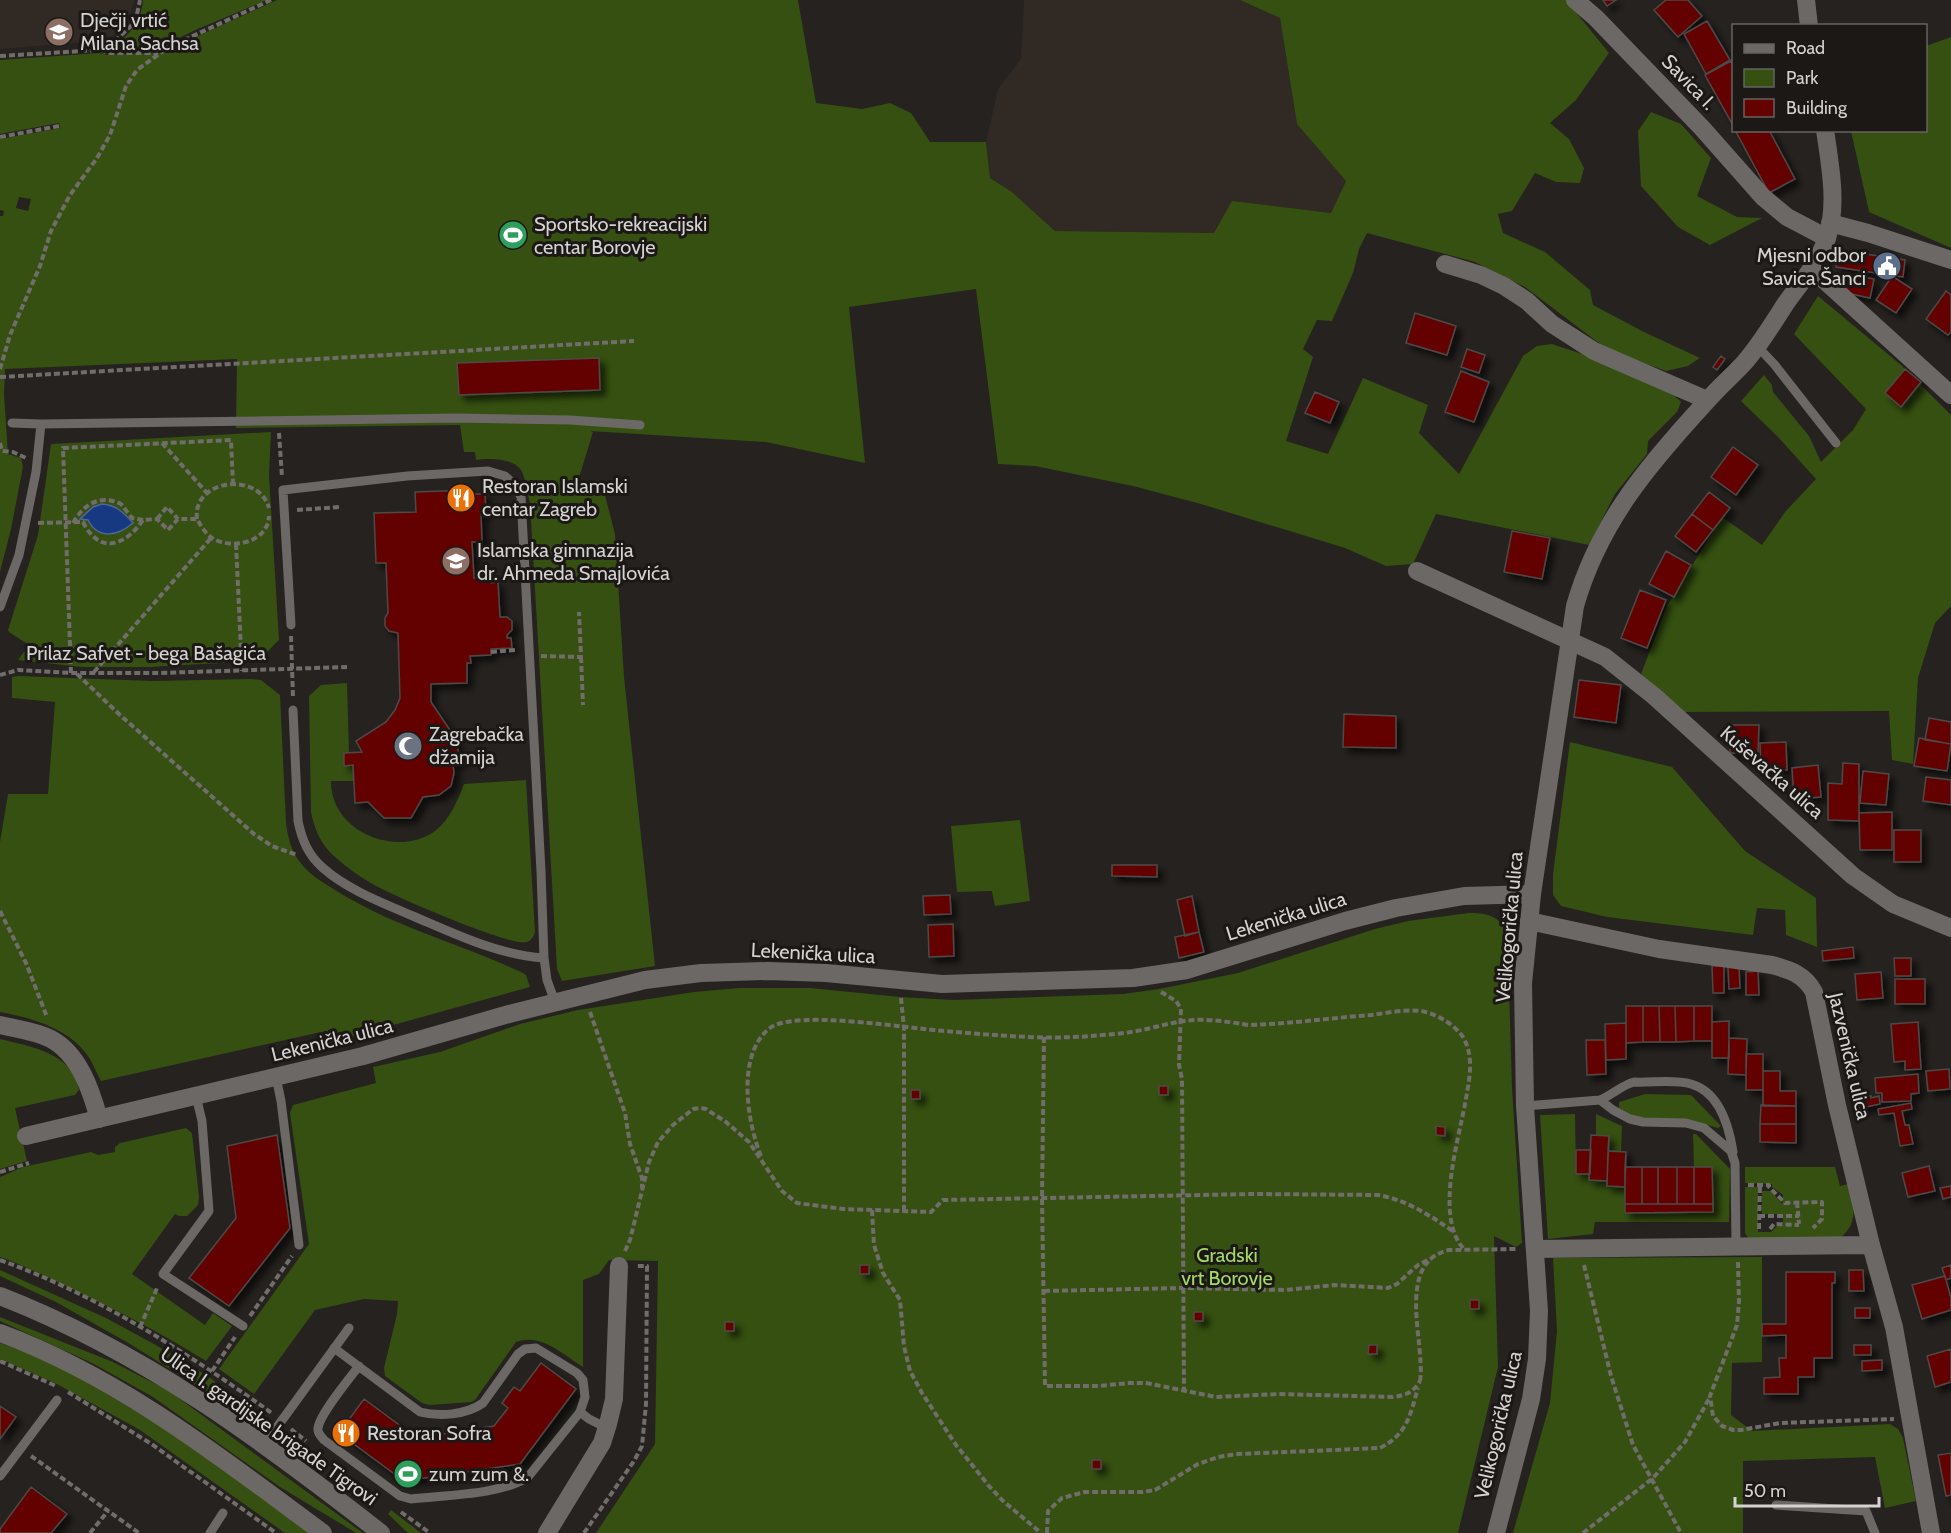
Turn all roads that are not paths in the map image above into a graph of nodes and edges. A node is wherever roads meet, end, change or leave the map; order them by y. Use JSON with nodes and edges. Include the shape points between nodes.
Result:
{"nodes":[{"id":1,"x":1575,"y":0,"type":"edge"},
{"id":2,"x":1806,"y":0,"type":"edge"},
{"id":3,"x":1809,"y":24,"type":"edge"},
{"id":4,"x":1825,"y":132,"type":"edge"},
{"id":5,"x":1828,"y":231,"type":"junction"},
{"id":6,"x":1951,"y":260,"type":"edge"},
{"id":7,"x":1445,"y":264,"type":"dead end"},
{"id":8,"x":1812,"y":269,"type":"junction"},
{"id":9,"x":1757,"y":346,"type":"junction"},
{"id":10,"x":1951,"y":395,"type":"edge"},
{"id":11,"x":1707,"y":400,"type":"junction"},
{"id":12,"x":12,"y":423,"type":"dead end"},
{"id":13,"x":41,"y":424,"type":"junction"},
{"id":14,"x":640,"y":425,"type":"dead end"},
{"id":15,"x":1836,"y":443,"type":"dead end"},
{"id":16,"x":1417,"y":571,"type":"dead end"},
{"id":17,"x":0,"y":607,"type":"edge"},
{"id":18,"x":291,"y":625,"type":"road end"},
{"id":19,"x":1568,"y":640,"type":"junction"},
{"id":20,"x":293,"y":710,"type":"road end"},
{"id":21,"x":1532,"y":894,"type":"junction"},
{"id":22,"x":1529,"y":921,"type":"junction"},
{"id":23,"x":1951,"y":928,"type":"edge"},
{"id":24,"x":544,"y":958,"type":"junction"},
{"id":25,"x":555,"y":1002,"type":"junction"},
{"id":26,"x":0,"y":1025,"type":"edge"},
{"id":27,"x":276,"y":1077,"type":"junction"},
{"id":28,"x":196,"y":1096,"type":"junction"},
{"id":29,"x":1600,"y":1100,"type":"junction"},
{"id":30,"x":1525,"y":1106,"type":"junction"},
{"id":31,"x":99,"y":1119,"type":"junction"},
{"id":32,"x":26,"y":1136,"type":"dead end"},
{"id":33,"x":1733,"y":1157,"type":"junction"},
{"id":34,"x":299,"y":1245,"type":"road end"},
{"id":35,"x":1871,"y":1245,"type":"junction"},
{"id":36,"x":1737,"y":1247,"type":"junction"},
{"id":37,"x":1535,"y":1249,"type":"junction"},
{"id":38,"x":619,"y":1266,"type":"road end"},
{"id":39,"x":0,"y":1296,"type":"edge"},
{"id":40,"x":243,"y":1326,"type":"road end"},
{"id":41,"x":349,"y":1328,"type":"dead end"},
{"id":42,"x":0,"y":1333,"type":"edge"},
{"id":43,"x":334,"y":1348,"type":"junction"},
{"id":44,"x":358,"y":1366,"type":"junction"},
{"id":45,"x":57,"y":1400,"type":"dead end"},
{"id":46,"x":580,"y":1412,"type":"junction"},
{"id":47,"x":607,"y":1428,"type":"junction"},
{"id":48,"x":264,"y":1445,"type":"junction"},
{"id":49,"x":0,"y":1476,"type":"edge"},
{"id":50,"x":1776,"y":1505,"type":"dead end"},
{"id":51,"x":223,"y":1513,"type":"dead end"},
{"id":52,"x":210,"y":1533,"type":"edge"},
{"id":53,"x":323,"y":1533,"type":"edge"},
{"id":54,"x":381,"y":1533,"type":"edge"},
{"id":55,"x":547,"y":1533,"type":"edge"},
{"id":56,"x":1496,"y":1533,"type":"edge"},
{"id":57,"x":1875,"y":1533,"type":"edge"},
{"id":58,"x":1931,"y":1533,"type":"edge"}],
"edges":[{"from":1,"to":5,"type":"street","name":"Savica I.","via":[[1702,128],[1762,197],[1787,217]]},
{"from":2,"to":3,"type":"street"},
{"from":4,"to":5,"type":"street","name":"Velikogorička ulica","via":[[1833,203]]},
{"from":5,"to":6,"type":"street","name":"Savica I.","via":[[1868,233]]},
{"from":5,"to":8,"type":"street","name":"Velikogorička ulica"},
{"from":7,"to":11,"type":"street","via":[[1504,286],[1594,351]]},
{"from":8,"to":9,"type":"street","name":"Velikogorička ulica"},
{"from":8,"to":10,"type":"street"},
{"from":9,"to":11,"type":"street","name":"Velikogorička ulica"},
{"from":9,"to":15,"type":"lane"},
{"from":11,"to":19,"type":"street","name":"Velikogorička ulica","via":[[1644,472],[1615,513],[1583,577]]},
{"from":12,"to":13,"type":"lane"},
{"from":13,"to":14,"type":"lane","via":[[467,418]]},
{"from":13,"to":17,"type":"lane","via":[[35,480],[19,555]]},
{"from":16,"to":19,"type":"street","name":"Kuševačka ulica"},
{"from":18,"to":24,"type":"lane","via":[[283,490],[488,471],[505,476],[515,485],[521,509]]},
{"from":19,"to":21,"type":"street","name":"Velikogorička ulica"},
{"from":19,"to":23,"type":"street","name":"Kuševačka ulica","via":[[1605,657],[1640,684],[1854,876],[1893,904]]},
{"from":20,"to":24,"type":"lane","via":[[298,820],[310,855],[324,869],[380,902],[459,936],[524,957]]},
{"from":21,"to":22,"type":"street","name":"Velikogorička ulica"},
{"from":21,"to":25,"type":"street","name":"Lekenička ulica","via":[[1464,896],[1395,908],[1187,970],[1133,978],[942,984],[768,971],[645,980]]},
{"from":22,"to":30,"type":"street","name":"Velikogorička ulica","via":[[1523,983]]},
{"from":22,"to":35,"type":"street","name":"Jazvenička ulica","via":[[1659,949],[1772,964],[1807,980],[1814,992]]},
{"from":24,"to":25,"type":"lane"},
{"from":25,"to":27,"type":"street","name":"Lekenička ulica"},
{"from":26,"to":31,"type":"street","via":[[37,1034],[64,1048],[87,1081]]},
{"from":27,"to":28,"type":"street","name":"Lekenička ulica"},
{"from":27,"to":34,"type":"lane"},
{"from":28,"to":31,"type":"street","name":"Lekenička ulica"},
{"from":28,"to":40,"type":"lane","via":[[202,1121],[208,1211],[163,1274]]},
{"from":29,"to":30,"type":"lane"},
{"from":29,"to":33,"type":"lane","via":[[1630,1119],[1704,1128]]},
{"from":29,"to":33,"type":"lane","via":[[1634,1082],[1689,1083],[1699,1087],[1726,1119]]},
{"from":30,"to":37,"type":"street","name":"Velikogorička ulica"},
{"from":31,"to":32,"type":"street","name":"Lekenička ulica"},
{"from":33,"to":36,"type":"lane"},
{"from":35,"to":36,"type":"street"},
{"from":35,"to":58,"type":"street","name":"Jazvenička ulica","via":[[1894,1327]]},
{"from":36,"to":37,"type":"street"},
{"from":37,"to":56,"type":"street","name":"Velikogorička ulica","via":[[1538,1359]]},
{"from":38,"to":47,"type":"street","via":[[614,1399]]},
{"from":39,"to":48,"type":"street","name":"Ulica I. gardijske brigade Tigrovi","via":[[74,1327],[136,1360]]},
{"from":41,"to":43,"type":"lane"},
{"from":42,"to":53,"type":"street","via":[[66,1362],[135,1400]]},
{"from":43,"to":44,"type":"lane"},
{"from":43,"to":48,"type":"lane"},
{"from":44,"to":46,"type":"lane","via":[[420,1412],[444,1415],[483,1403],[518,1354],[536,1348],[582,1380],[585,1397]]},
{"from":44,"to":46,"type":"lane","via":[[324,1415],[318,1433],[400,1496],[411,1499],[519,1483]]},
{"from":45,"to":49,"type":"lane"},
{"from":46,"to":47,"type":"lane"},
{"from":47,"to":55,"type":"street","via":[[602,1443]]},
{"from":48,"to":54,"type":"street","name":"Ulica I. gardijske brigade Tigrovi"},
{"from":50,"to":57,"type":"lane","via":[[1866,1511]]},
{"from":51,"to":52,"type":"lane"}]}
